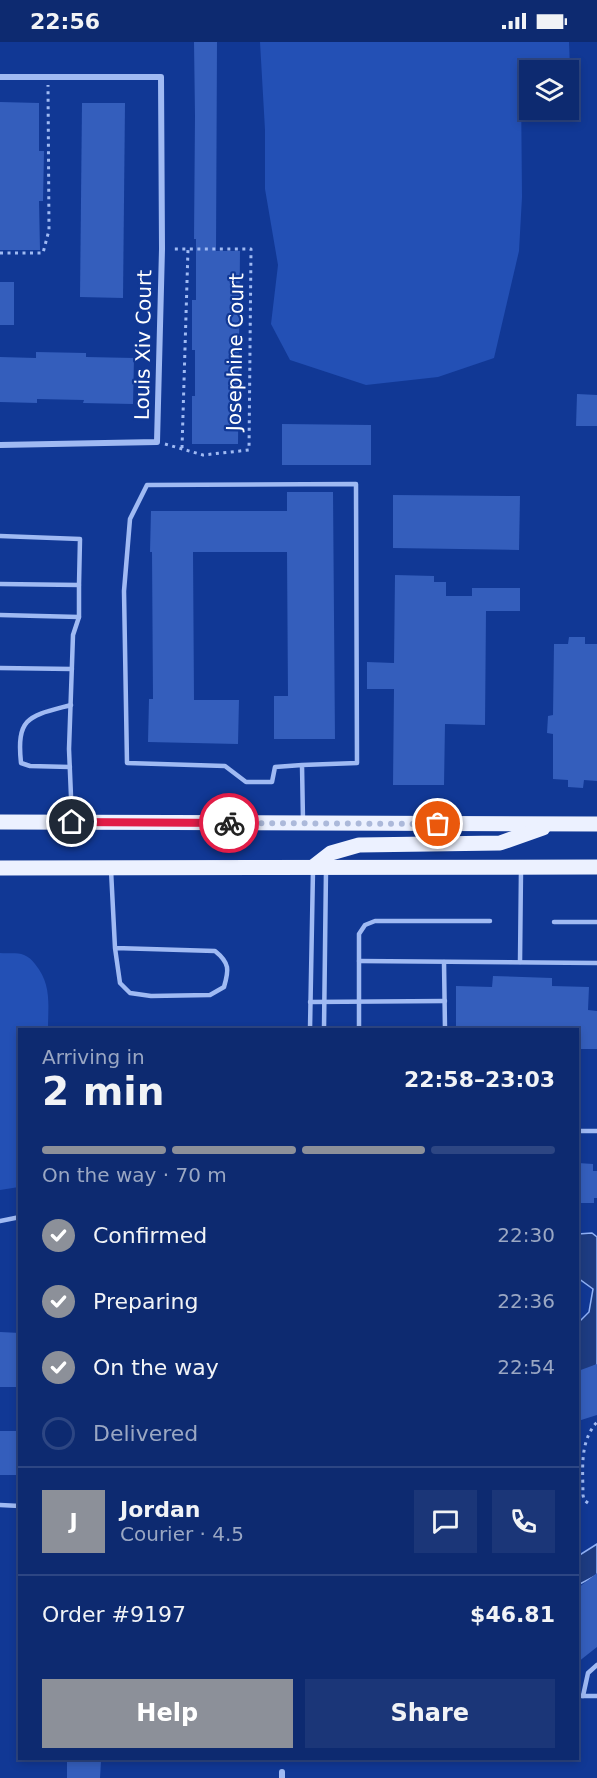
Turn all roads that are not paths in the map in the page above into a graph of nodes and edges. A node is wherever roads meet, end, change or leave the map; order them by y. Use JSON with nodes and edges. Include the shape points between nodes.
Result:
{"nodes":[{"id":1,"x":0,"y":77,"type":"edge"},
{"id":2,"x":0,"y":445,"type":"edge"},
{"id":3,"x":0,"y":536,"type":"edge"},
{"id":4,"x":0,"y":584,"type":"edge"},
{"id":5,"x":79,"y":585,"type":"junction"},
{"id":6,"x":0,"y":615,"type":"edge"},
{"id":7,"x":79,"y":617,"type":"junction"},
{"id":8,"x":0,"y":668,"type":"edge"},
{"id":9,"x":72,"y":669,"type":"junction"},
{"id":10,"x":71,"y":705,"type":"junction"},
{"id":11,"x":302,"y":765,"type":"junction"},
{"id":12,"x":70,"y":767,"type":"junction"},
{"id":13,"x":0,"y":822,"type":"edge"},
{"id":14,"x":72,"y":822,"type":"junction"},
{"id":15,"x":303,"y":824,"type":"junction"},
{"id":16,"x":554,"y":824,"type":"junction"},
{"id":17,"x":597,"y":824,"type":"edge"},
{"id":18,"x":0,"y":867,"type":"edge"},
{"id":19,"x":110,"y":867,"type":"junction"},
{"id":20,"x":319,"y":867,"type":"junction"},
{"id":21,"x":597,"y":867,"type":"edge"},
{"id":22,"x":520,"y":868,"type":"junction"},
{"id":23,"x":490,"y":921,"type":"dead end"},
{"id":24,"x":554,"y":922,"type":"dead end"},
{"id":25,"x":597,"y":922,"type":"edge"},
{"id":26,"x":115,"y":948,"type":"junction"},
{"id":27,"x":359,"y":961,"type":"junction"},
{"id":28,"x":444,"y":962,"type":"junction"},
{"id":29,"x":520,"y":962,"type":"junction"},
{"id":30,"x":597,"y":963,"type":"edge"},
{"id":31,"x":445,"y":1001,"type":"junction"},
{"id":32,"x":310,"y":1002,"type":"junction"},
{"id":33,"x":325,"y":1002,"type":"junction"},
{"id":34,"x":359,"y":1002,"type":"junction"},
{"id":35,"x":310,"y":1028,"type":"edge"},
{"id":36,"x":324,"y":1028,"type":"edge"},
{"id":37,"x":359,"y":1028,"type":"edge"},
{"id":38,"x":445,"y":1028,"type":"edge"},
{"id":39,"x":579,"y":1131,"type":"edge"},
{"id":40,"x":597,"y":1131,"type":"edge"},
{"id":41,"x":18,"y":1217,"type":"edge"},
{"id":42,"x":0,"y":1221,"type":"edge"},
{"id":43,"x":0,"y":1505,"type":"edge"},
{"id":44,"x":18,"y":1506,"type":"edge"},
{"id":45,"x":597,"y":1665,"type":"edge"},
{"id":46,"x":580,"y":1696,"type":"edge"},
{"id":47,"x":597,"y":1696,"type":"edge"}],
"edges":[{"from":1,"to":2,"type":"street","name":"Louis Xiv Court","via":[[161,77],[162,249],[157,442]]},
{"from":3,"to":5,"type":"lane","via":[[80,538]]},
{"from":4,"to":5,"type":"lane"},
{"from":5,"to":7,"type":"lane"},
{"from":6,"to":7,"type":"lane"},
{"from":7,"to":9,"type":"lane","via":[[73,635]]},
{"from":8,"to":9,"type":"lane"},
{"from":9,"to":10,"type":"lane"},
{"from":10,"to":12,"type":"lane"},
{"from":10,"to":12,"type":"lane","via":[[40,713],[28,720],[21,731],[21,763]]},
{"from":11,"to":11,"type":"lane","via":[[357,763],[356,484],[147,485],[130,519],[123,591],[128,763],[225,766],[246,782],[272,782],[275,767]]},
{"from":11,"to":15,"type":"lane"},
{"from":12,"to":14,"type":"lane"},
{"from":13,"to":14,"type":"main road"},
{"from":14,"to":15,"type":"main road"},
{"from":15,"to":16,"type":"main road"},
{"from":16,"to":17,"type":"main road"},
{"from":16,"to":20,"type":"main road","via":[[500,843],[359,845],[331,853]]},
{"from":18,"to":19,"type":"main road"},
{"from":19,"to":20,"type":"main road"},
{"from":19,"to":26,"type":"lane"},
{"from":20,"to":22,"type":"main road"},
{"from":20,"to":32,"type":"lane"},
{"from":20,"to":33,"type":"lane"},
{"from":21,"to":22,"type":"main road"},
{"from":22,"to":29,"type":"lane"},
{"from":23,"to":27,"type":"lane","via":[[375,921],[365,925],[359,934]]},
{"from":24,"to":25,"type":"lane"},
{"from":26,"to":26,"type":"lane","via":[[120,983],[130,993],[210,995],[224,987],[228,973],[225,959],[215,951]]},
{"from":27,"to":28,"type":"lane"},
{"from":27,"to":34,"type":"lane"},
{"from":28,"to":29,"type":"lane"},
{"from":28,"to":31,"type":"lane"},
{"from":29,"to":30,"type":"lane"},
{"from":31,"to":34,"type":"lane"},
{"from":31,"to":38,"type":"lane"},
{"from":32,"to":33,"type":"lane"},
{"from":32,"to":35,"type":"lane"},
{"from":33,"to":34,"type":"lane"},
{"from":33,"to":36,"type":"lane"},
{"from":34,"to":37,"type":"lane"},
{"from":39,"to":40,"type":"lane"},
{"from":41,"to":42,"type":"lane"},
{"from":43,"to":44,"type":"lane"},
{"from":45,"to":46,"type":"lane","via":[[588,1673]]},
{"from":46,"to":47,"type":"lane"}]}
